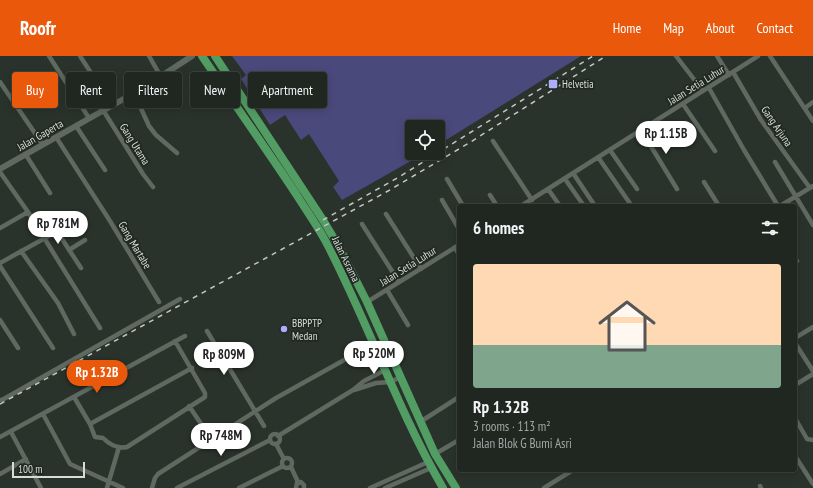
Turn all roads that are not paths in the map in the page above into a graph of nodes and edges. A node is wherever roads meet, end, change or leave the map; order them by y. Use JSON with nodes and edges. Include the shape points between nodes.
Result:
{"nodes":[{"id":1,"x":49,"y":56,"type":"edge"},
{"id":2,"x":80,"y":56,"type":"edge"},
{"id":3,"x":149,"y":56,"type":"edge"},
{"id":4,"x":192,"y":56,"type":"edge"},
{"id":5,"x":202,"y":56,"type":"edge"},
{"id":6,"x":215,"y":56,"type":"edge"},
{"id":7,"x":676,"y":56,"type":"edge"},
{"id":8,"x":717,"y":56,"type":"edge"},
{"id":9,"x":770,"y":56,"type":"edge"},
{"id":10,"x":756,"y":57,"type":"edge"},
{"id":11,"x":90,"y":72,"type":"edge"},
{"id":12,"x":158,"y":72,"type":"edge"},
{"id":13,"x":168,"y":72,"type":"edge"},
{"id":14,"x":731,"y":73,"type":"junction"},
{"id":15,"x":0,"y":82,"type":"edge"},
{"id":16,"x":709,"y":88,"type":"junction"},
{"id":17,"x":703,"y":91,"type":"junction"},
{"id":18,"x":813,"y":102,"type":"edge"},
{"id":19,"x":683,"y":104,"type":"junction"},
{"id":20,"x":106,"y":108,"type":"edge"},
{"id":21,"x":142,"y":108,"type":"edge"},
{"id":22,"x":805,"y":108,"type":"junction"},
{"id":23,"x":102,"y":110,"type":"junction"},
{"id":24,"x":89,"y":118,"type":"junction"},
{"id":25,"x":813,"y":121,"type":"edge"},
{"id":26,"x":76,"y":126,"type":"junction"},
{"id":27,"x":641,"y":130,"type":"junction"},
{"id":28,"x":56,"y":137,"type":"junction"},
{"id":29,"x":493,"y":141,"type":"dead end"},
{"id":30,"x":43,"y":145,"type":"junction"},
{"id":31,"x":610,"y":150,"type":"junction"},
{"id":32,"x":714,"y":151,"type":"dead end"},
{"id":33,"x":177,"y":153,"type":"dead end"},
{"id":34,"x":26,"y":155,"type":"junction"},
{"id":35,"x":598,"y":157,"type":"junction"},
{"id":36,"x":775,"y":162,"type":"dead end"},
{"id":37,"x":0,"y":169,"type":"edge"},
{"id":38,"x":105,"y":170,"type":"dead end"},
{"id":39,"x":0,"y":172,"type":"edge"},
{"id":40,"x":573,"y":173,"type":"junction"},
{"id":41,"x":447,"y":179,"type":"dead end"},
{"id":42,"x":565,"y":179,"type":"junction"},
{"id":43,"x":704,"y":182,"type":"dead end"},
{"id":44,"x":153,"y":187,"type":"dead end"},
{"id":45,"x":811,"y":187,"type":"edge"},
{"id":46,"x":548,"y":189,"type":"junction"},
{"id":47,"x":637,"y":189,"type":"dead end"},
{"id":48,"x":677,"y":189,"type":"dead end"},
{"id":49,"x":50,"y":193,"type":"dead end"},
{"id":50,"x":490,"y":196,"type":"dead end"},
{"id":51,"x":796,"y":196,"type":"junction"},
{"id":52,"x":442,"y":200,"type":"dead end"},
{"id":53,"x":532,"y":200,"type":"junction"},
{"id":54,"x":462,"y":204,"type":"edge"},
{"id":55,"x":496,"y":204,"type":"edge"},
{"id":56,"x":525,"y":204,"type":"edge"},
{"id":57,"x":559,"y":204,"type":"edge"},
{"id":58,"x":583,"y":204,"type":"edge"},
{"id":59,"x":594,"y":204,"type":"edge"},
{"id":60,"x":630,"y":204,"type":"edge"},
{"id":61,"x":718,"y":204,"type":"edge"},
{"id":62,"x":778,"y":204,"type":"edge"},
{"id":63,"x":782,"y":204,"type":"edge"},
{"id":64,"x":28,"y":212,"type":"junction"},
{"id":65,"x":386,"y":214,"type":"dead end"},
{"id":66,"x":362,"y":224,"type":"dead end"},
{"id":67,"x":813,"y":225,"type":"edge"},
{"id":68,"x":457,"y":226,"type":"edge"},
{"id":69,"x":0,"y":228,"type":"edge"},
{"id":70,"x":44,"y":238,"type":"junction"},
{"id":71,"x":85,"y":240,"type":"dead end"},
{"id":72,"x":457,"y":246,"type":"edge"},
{"id":73,"x":69,"y":250,"type":"junction"},
{"id":74,"x":21,"y":251,"type":"junction"},
{"id":75,"x":0,"y":264,"type":"edge"},
{"id":76,"x":81,"y":268,"type":"dead end"},
{"id":77,"x":421,"y":269,"type":"junction"},
{"id":78,"x":399,"y":282,"type":"junction"},
{"id":79,"x":387,"y":290,"type":"junction"},
{"id":80,"x":180,"y":299,"type":"dead end"},
{"id":81,"x":159,"y":302,"type":"dead end"},
{"id":82,"x":367,"y":302,"type":"junction"},
{"id":83,"x":0,"y":320,"type":"edge"},
{"id":84,"x":408,"y":325,"type":"dead end"},
{"id":85,"x":813,"y":327,"type":"edge"},
{"id":86,"x":100,"y":328,"type":"dead end"},
{"id":87,"x":206,"y":331,"type":"dead end"},
{"id":88,"x":74,"y":334,"type":"dead end"},
{"id":89,"x":797,"y":335,"type":"edge"},
{"id":90,"x":184,"y":336,"type":"dead end"},
{"id":91,"x":175,"y":341,"type":"junction"},
{"id":92,"x":797,"y":346,"type":"edge"},
{"id":93,"x":374,"y":347,"type":"junction"},
{"id":94,"x":18,"y":348,"type":"dead end"},
{"id":95,"x":53,"y":348,"type":"dead end"},
{"id":96,"x":192,"y":368,"type":"junction"},
{"id":97,"x":385,"y":370,"type":"junction"},
{"id":98,"x":813,"y":373,"type":"edge"},
{"id":99,"x":374,"y":376,"type":"junction"},
{"id":100,"x":400,"y":378,"type":"junction"},
{"id":101,"x":391,"y":382,"type":"junction"},
{"id":102,"x":376,"y":383,"type":"junction"},
{"id":103,"x":797,"y":383,"type":"edge"},
{"id":104,"x":353,"y":390,"type":"junction"},
{"id":105,"x":74,"y":397,"type":"junction"},
{"id":106,"x":457,"y":398,"type":"edge"},
{"id":107,"x":0,"y":400,"type":"edge"},
{"id":108,"x":189,"y":406,"type":"junction"},
{"id":109,"x":255,"y":412,"type":"junction"},
{"id":110,"x":43,"y":414,"type":"junction"},
{"id":111,"x":420,"y":422,"type":"junction"},
{"id":112,"x":797,"y":422,"type":"edge"},
{"id":113,"x":90,"y":424,"type":"junction"},
{"id":114,"x":264,"y":426,"type":"dead end"},
{"id":115,"x":10,"y":432,"type":"junction"},
{"id":116,"x":278,"y":436,"type":"junction"},
{"id":117,"x":0,"y":437,"type":"edge"},
{"id":118,"x":212,"y":440,"type":"junction"},
{"id":119,"x":270,"y":440,"type":"junction"},
{"id":120,"x":813,"y":440,"type":"edge"},
{"id":121,"x":457,"y":441,"type":"edge"},
{"id":122,"x":276,"y":444,"type":"junction"},
{"id":123,"x":118,"y":447,"type":"junction"},
{"id":124,"x":435,"y":454,"type":"junction"},
{"id":125,"x":26,"y":459,"type":"junction"},
{"id":126,"x":284,"y":459,"type":"junction"},
{"id":127,"x":797,"y":459,"type":"dead end"},
{"id":128,"x":429,"y":465,"type":"junction"},
{"id":129,"x":283,"y":466,"type":"junction"},
{"id":130,"x":291,"y":467,"type":"junction"},
{"id":131,"x":570,"y":472,"type":"edge"},
{"id":132,"x":0,"y":474,"type":"edge"},
{"id":133,"x":109,"y":482,"type":"junction"},
{"id":134,"x":298,"y":482,"type":"junction"},
{"id":135,"x":813,"y":484,"type":"edge"},
{"id":136,"x":378,"y":486,"type":"edge"},
{"id":137,"x":40,"y":487,"type":"edge"},
{"id":138,"x":107,"y":488,"type":"edge"},
{"id":139,"x":123,"y":488,"type":"edge"},
{"id":140,"x":152,"y":488,"type":"edge"},
{"id":141,"x":177,"y":488,"type":"edge"},
{"id":142,"x":239,"y":488,"type":"edge"},
{"id":143,"x":296,"y":488,"type":"edge"},
{"id":144,"x":304,"y":488,"type":"edge"},
{"id":145,"x":370,"y":488,"type":"edge"},
{"id":146,"x":385,"y":488,"type":"edge"},
{"id":147,"x":443,"y":488,"type":"edge"},
{"id":148,"x":456,"y":488,"type":"edge"},
{"id":149,"x":544,"y":488,"type":"edge"}],
"edges":[{"from":1,"to":24,"type":"street"},
{"from":2,"to":11,"type":"street"},
{"from":3,"to":12,"type":"street"},
{"from":4,"to":13,"type":"street","name":"Jalan Gaperta"},
{"from":5,"to":93,"type":"highway","name":"Jalan Asrama","via":[[325,240]]},
{"from":6,"to":82,"type":"highway","name":"Jalan Asrama","via":[[326,225]]},
{"from":7,"to":17,"type":"street"},
{"from":8,"to":14,"type":"street","name":"Gang Arjuna"},
{"from":9,"to":22,"type":"street"},
{"from":10,"to":14,"type":"street","name":"Jalan Setia Luhur"},
{"from":14,"to":16,"type":"street","name":"Jalan Setia Luhur"},
{"from":14,"to":45,"type":"street","name":"Gang Arjuna","via":[[761,120]]},
{"from":15,"to":30,"type":"street"},
{"from":16,"to":17,"type":"street","name":"Jalan Setia Luhur"},
{"from":16,"to":62,"type":"street"},
{"from":17,"to":19,"type":"street","name":"Jalan Setia Luhur"},
{"from":18,"to":22,"type":"street"},
{"from":19,"to":27,"type":"street","name":"Jalan Setia Luhur"},
{"from":19,"to":32,"type":"street"},
{"from":20,"to":23,"type":"street","name":"Jalan Gaperta"},
{"from":21,"to":33,"type":"street","via":[[149,126]]},
{"from":22,"to":25,"type":"street"},
{"from":23,"to":24,"type":"street","name":"Jalan Gaperta"},
{"from":23,"to":44,"type":"street","name":"Gang Utama"},
{"from":24,"to":26,"type":"street","name":"Jalan Gaperta"},
{"from":26,"to":28,"type":"street","name":"Jalan Gaperta"},
{"from":26,"to":38,"type":"street"},
{"from":27,"to":31,"type":"street","name":"Jalan Setia Luhur"},
{"from":27,"to":48,"type":"street"},
{"from":28,"to":30,"type":"street","name":"Jalan Gaperta"},
{"from":28,"to":81,"type":"street","name":"Gang Martabe"},
{"from":29,"to":53,"type":"street"},
{"from":30,"to":34,"type":"street","name":"Jalan Gaperta"},
{"from":31,"to":35,"type":"street","name":"Jalan Setia Luhur"},
{"from":31,"to":47,"type":"street"},
{"from":34,"to":37,"type":"street","name":"Jalan Gaperta"},
{"from":34,"to":49,"type":"street"},
{"from":35,"to":40,"type":"street","name":"Jalan Setia Luhur"},
{"from":35,"to":60,"type":"street"},
{"from":36,"to":51,"type":"street"},
{"from":39,"to":64,"type":"street"},
{"from":40,"to":42,"type":"street","name":"Jalan Setia Luhur"},
{"from":40,"to":59,"type":"street"},
{"from":41,"to":54,"type":"street"},
{"from":42,"to":46,"type":"street","name":"Jalan Setia Luhur"},
{"from":42,"to":58,"type":"street"},
{"from":43,"to":61,"type":"street"},
{"from":45,"to":51,"type":"street"},
{"from":46,"to":53,"type":"street","name":"Jalan Setia Luhur"},
{"from":46,"to":57,"type":"street"},
{"from":50,"to":55,"type":"street"},
{"from":51,"to":63,"type":"street"},
{"from":51,"to":67,"type":"street"},
{"from":52,"to":68,"type":"street"},
{"from":53,"to":56,"type":"street","name":"Jalan Setia Luhur"},
{"from":64,"to":69,"type":"street"},
{"from":64,"to":70,"type":"street"},
{"from":65,"to":77,"type":"street"},
{"from":66,"to":78,"type":"street"},
{"from":70,"to":73,"type":"street","via":[[56,232]]},
{"from":70,"to":74,"type":"street"},
{"from":70,"to":86,"type":"street"},
{"from":71,"to":73,"type":"street"},
{"from":72,"to":77,"type":"street","name":"Jalan Setia Luhur"},
{"from":73,"to":76,"type":"street"},
{"from":74,"to":75,"type":"street"},
{"from":74,"to":88,"type":"street","via":[[58,303]]},
{"from":75,"to":95,"type":"street"},
{"from":77,"to":78,"type":"street","name":"Jalan Setia Luhur"},
{"from":78,"to":79,"type":"street","name":"Jalan Setia Luhur"},
{"from":79,"to":82,"type":"street","name":"Jalan Setia Luhur"},
{"from":79,"to":84,"type":"street"},
{"from":80,"to":107,"type":"street"},
{"from":82,"to":100,"type":"highway","name":"Jalan Asrama"},
{"from":83,"to":94,"type":"street"},
{"from":85,"to":89,"type":"street"},
{"from":87,"to":109,"type":"street"},
{"from":90,"to":91,"type":"street"},
{"from":91,"to":96,"type":"street"},
{"from":91,"to":105,"type":"street"},
{"from":92,"to":98,"type":"street"},
{"from":93,"to":97,"type":"highway","name":"Jalan Asrama"},
{"from":93,"to":109,"type":"street","via":[[276,398]]},
{"from":96,"to":108,"type":"street","via":[[205,393],[203,398]]},
{"from":96,"to":113,"type":"street"},
{"from":97,"to":99,"type":"street"},
{"from":97,"to":101,"type":"highway","name":"Jalan Asrama"},
{"from":98,"to":103,"type":"street"},
{"from":99,"to":102,"type":"street"},
{"from":99,"to":104,"type":"street"},
{"from":100,"to":101,"type":"street"},
{"from":100,"to":111,"type":"highway","name":"Jalan Asrama"},
{"from":101,"to":102,"type":"street"},
{"from":101,"to":128,"type":"highway","name":"Jalan Asrama"},
{"from":102,"to":104,"type":"street"},
{"from":104,"to":116,"type":"street"},
{"from":105,"to":110,"type":"street"},
{"from":105,"to":113,"type":"street"},
{"from":106,"to":111,"type":"street"},
{"from":108,"to":118,"type":"street"},
{"from":108,"to":123,"type":"street","via":[[127,447]]},
{"from":109,"to":114,"type":"street"},
{"from":109,"to":118,"type":"street"},
{"from":110,"to":115,"type":"street"},
{"from":110,"to":133,"type":"street","via":[[70,464]]},
{"from":111,"to":124,"type":"highway","name":"Jalan Asrama"},
{"from":112,"to":120,"type":"street","via":[[807,439]]},
{"from":113,"to":123,"type":"street","via":[[95,437]]},
{"from":115,"to":117,"type":"street"},
{"from":115,"to":125,"type":"street"},
{"from":116,"to":119,"type":"street","via":[[271,436]]},
{"from":116,"to":122,"type":"street"},
{"from":118,"to":140,"type":"street","via":[[158,474]]},
{"from":119,"to":122,"type":"street"},
{"from":119,"to":141,"type":"street"},
{"from":121,"to":124,"type":"street"},
{"from":122,"to":126,"type":"street"},
{"from":123,"to":133,"type":"street"},
{"from":124,"to":148,"type":"highway","name":"Jalan Asrama"},
{"from":125,"to":132,"type":"street"},
{"from":125,"to":137,"type":"street"},
{"from":126,"to":129,"type":"street"},
{"from":126,"to":130,"type":"street","via":[[291,460]]},
{"from":127,"to":135,"type":"street"},
{"from":128,"to":136,"type":"street","via":[[389,479]]},
{"from":128,"to":146,"type":"street"},
{"from":128,"to":147,"type":"highway","name":"Jalan Asrama"},
{"from":129,"to":130,"type":"street"},
{"from":129,"to":142,"type":"street"},
{"from":130,"to":134,"type":"street"},
{"from":131,"to":149,"type":"street"},
{"from":133,"to":138,"type":"street"},
{"from":133,"to":139,"type":"street"},
{"from":134,"to":143,"type":"street"},
{"from":134,"to":144,"type":"street","via":[[303,483]]},
{"from":136,"to":145,"type":"street"}]}
